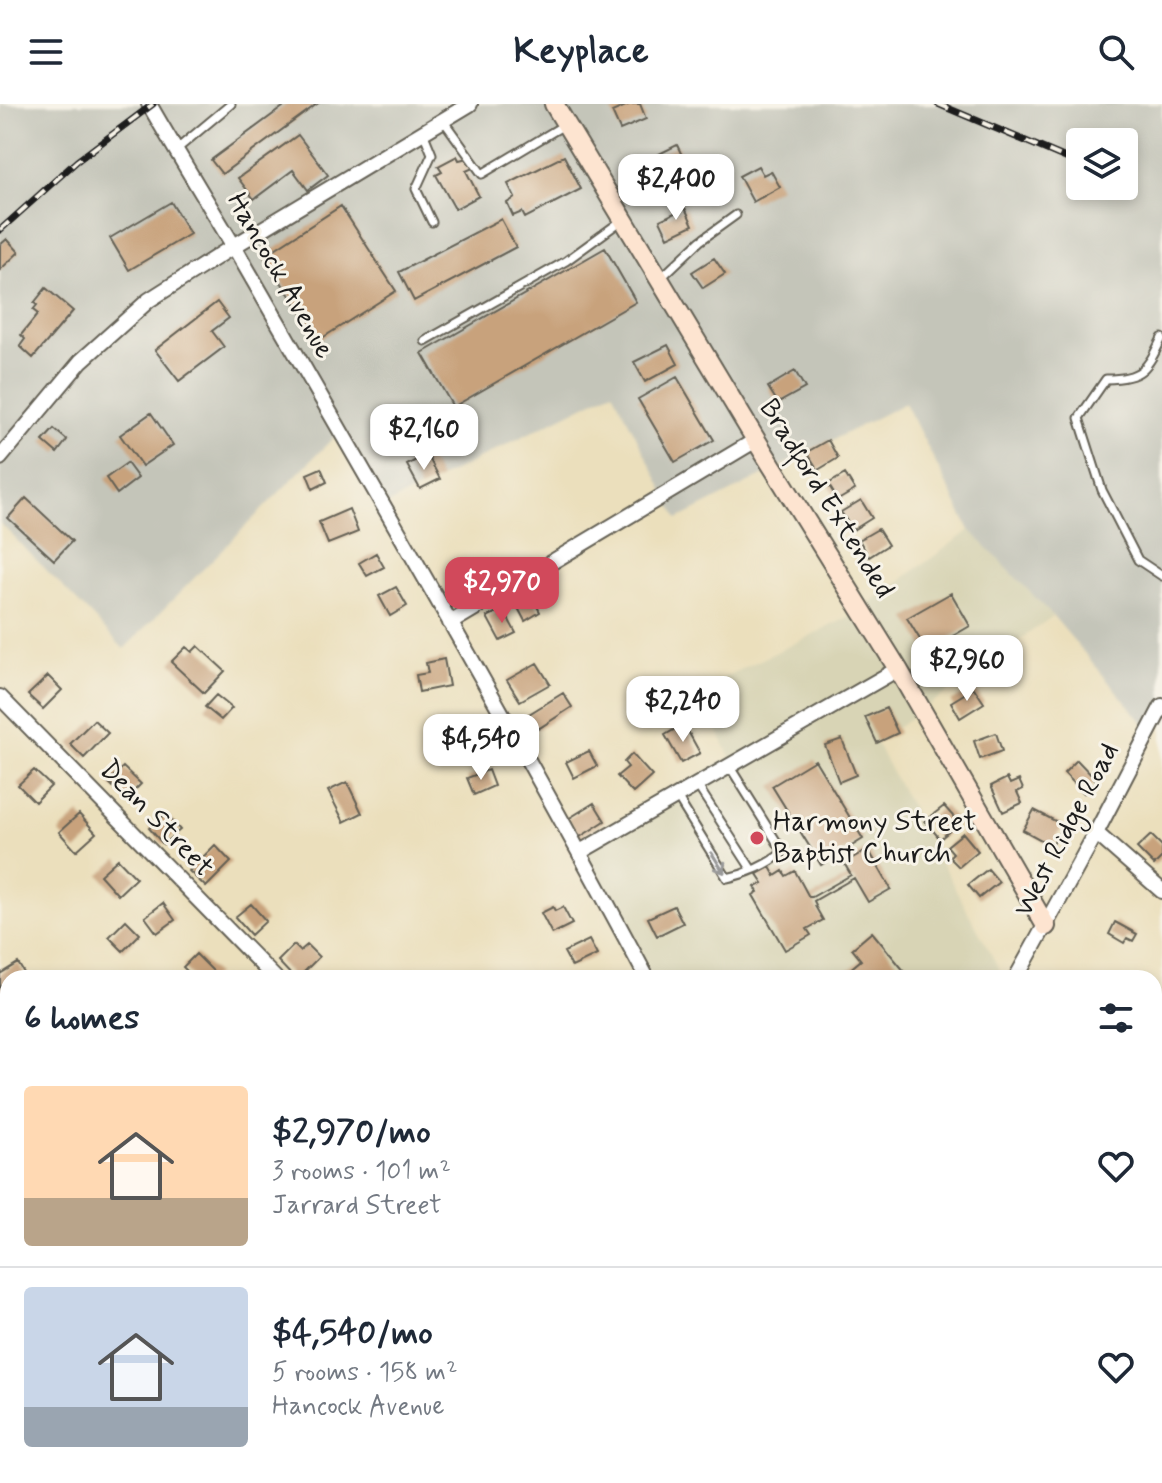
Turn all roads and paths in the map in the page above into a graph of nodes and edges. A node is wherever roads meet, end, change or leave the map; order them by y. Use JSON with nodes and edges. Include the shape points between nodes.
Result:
{"nodes":[{"id":1,"x":149,"y":104,"type":"edge"},
{"id":2,"x":231,"y":104,"type":"edge"},
{"id":3,"x":470,"y":104,"type":"edge"},
{"id":4,"x":554,"y":104,"type":"edge"},
{"id":5,"x":443,"y":120,"type":"junction"},
{"id":6,"x":566,"y":124,"type":"junction"},
{"id":7,"x":423,"y":132,"type":"junction"},
{"id":8,"x":176,"y":150,"type":"junction"},
{"id":9,"x":736,"y":215,"type":"dead end"},
{"id":10,"x":623,"y":219,"type":"junction"},
{"id":11,"x":432,"y":222,"type":"dead end"},
{"id":12,"x":234,"y":246,"type":"junction"},
{"id":13,"x":660,"y":280,"type":"junction"},
{"id":14,"x":1162,"y":338,"type":"edge"},
{"id":15,"x":425,"y":341,"type":"dead end"},
{"id":16,"x":756,"y":440,"type":"junction"},
{"id":17,"x":0,"y":458,"type":"edge"},
{"id":18,"x":1162,"y":562,"type":"edge"},
{"id":19,"x":1160,"y":574,"type":"edge"},
{"id":20,"x":450,"y":623,"type":"junction"},
{"id":21,"x":898,"y":669,"type":"junction"},
{"id":22,"x":0,"y":697,"type":"edge"},
{"id":23,"x":1162,"y":706,"type":"edge"},
{"id":24,"x":730,"y":766,"type":"junction"},
{"id":25,"x":697,"y":785,"type":"junction"},
{"id":26,"x":677,"y":797,"type":"junction"},
{"id":27,"x":1096,"y":833,"type":"junction"},
{"id":28,"x":580,"y":852,"type":"junction"},
{"id":29,"x":752,"y":870,"type":"junction"},
{"id":30,"x":1162,"y":891,"type":"edge"},
{"id":31,"x":1046,"y":926,"type":"junction"},
{"id":32,"x":267,"y":970,"type":"edge"},
{"id":33,"x":643,"y":970,"type":"edge"},
{"id":34,"x":1021,"y":970,"type":"edge"}],
"edges":[{"from":1,"to":8,"type":"street","name":"Hancock Avenue"},
{"from":2,"to":8,"type":"lane"},
{"from":3,"to":5,"type":"street"},
{"from":4,"to":6,"type":"street","name":"Bradford Extended"},
{"from":5,"to":6,"type":"lane","via":[[482,174]]},
{"from":5,"to":7,"type":"street"},
{"from":6,"to":10,"type":"street","name":"Bradford Extended"},
{"from":7,"to":11,"type":"lane","via":[[432,154],[416,189]]},
{"from":7,"to":12,"type":"street"},
{"from":8,"to":12,"type":"street","name":"Hancock Avenue"},
{"from":9,"to":13,"type":"lane"},
{"from":10,"to":13,"type":"street","name":"Bradford Extended"},
{"from":10,"to":15,"type":"lane","via":[[566,261]]},
{"from":12,"to":17,"type":"street","via":[[149,300],[81,361]]},
{"from":12,"to":20,"type":"street","name":"Hancock Avenue"},
{"from":13,"to":16,"type":"street","name":"Bradford Extended"},
{"from":14,"to":19,"type":"lane","via":[[1139,374],[1106,379],[1079,418],[1102,490],[1138,560]]},
{"from":16,"to":20,"type":"street"},
{"from":16,"to":21,"type":"street","name":"Bradford Extended"},
{"from":18,"to":19,"type":"lane"},
{"from":20,"to":28,"type":"street","name":"Hancock Avenue"},
{"from":21,"to":24,"type":"street"},
{"from":21,"to":31,"type":"street","name":"Bradford Extended"},
{"from":22,"to":32,"type":"street","name":"Dean Street"},
{"from":23,"to":27,"type":"street","name":"West Ridge Road"},
{"from":24,"to":25,"type":"street"},
{"from":24,"to":29,"type":"lane","via":[[783,852]]},
{"from":25,"to":26,"type":"street"},
{"from":25,"to":29,"type":"lane"},
{"from":26,"to":28,"type":"street"},
{"from":26,"to":29,"type":"lane","one_way":true,"via":[[727,878]]},
{"from":27,"to":30,"type":"street"},
{"from":27,"to":31,"type":"street","name":"West Ridge Road"},
{"from":28,"to":33,"type":"street","name":"Hancock Avenue"},
{"from":31,"to":34,"type":"street","name":"West Ridge Road"}]}
